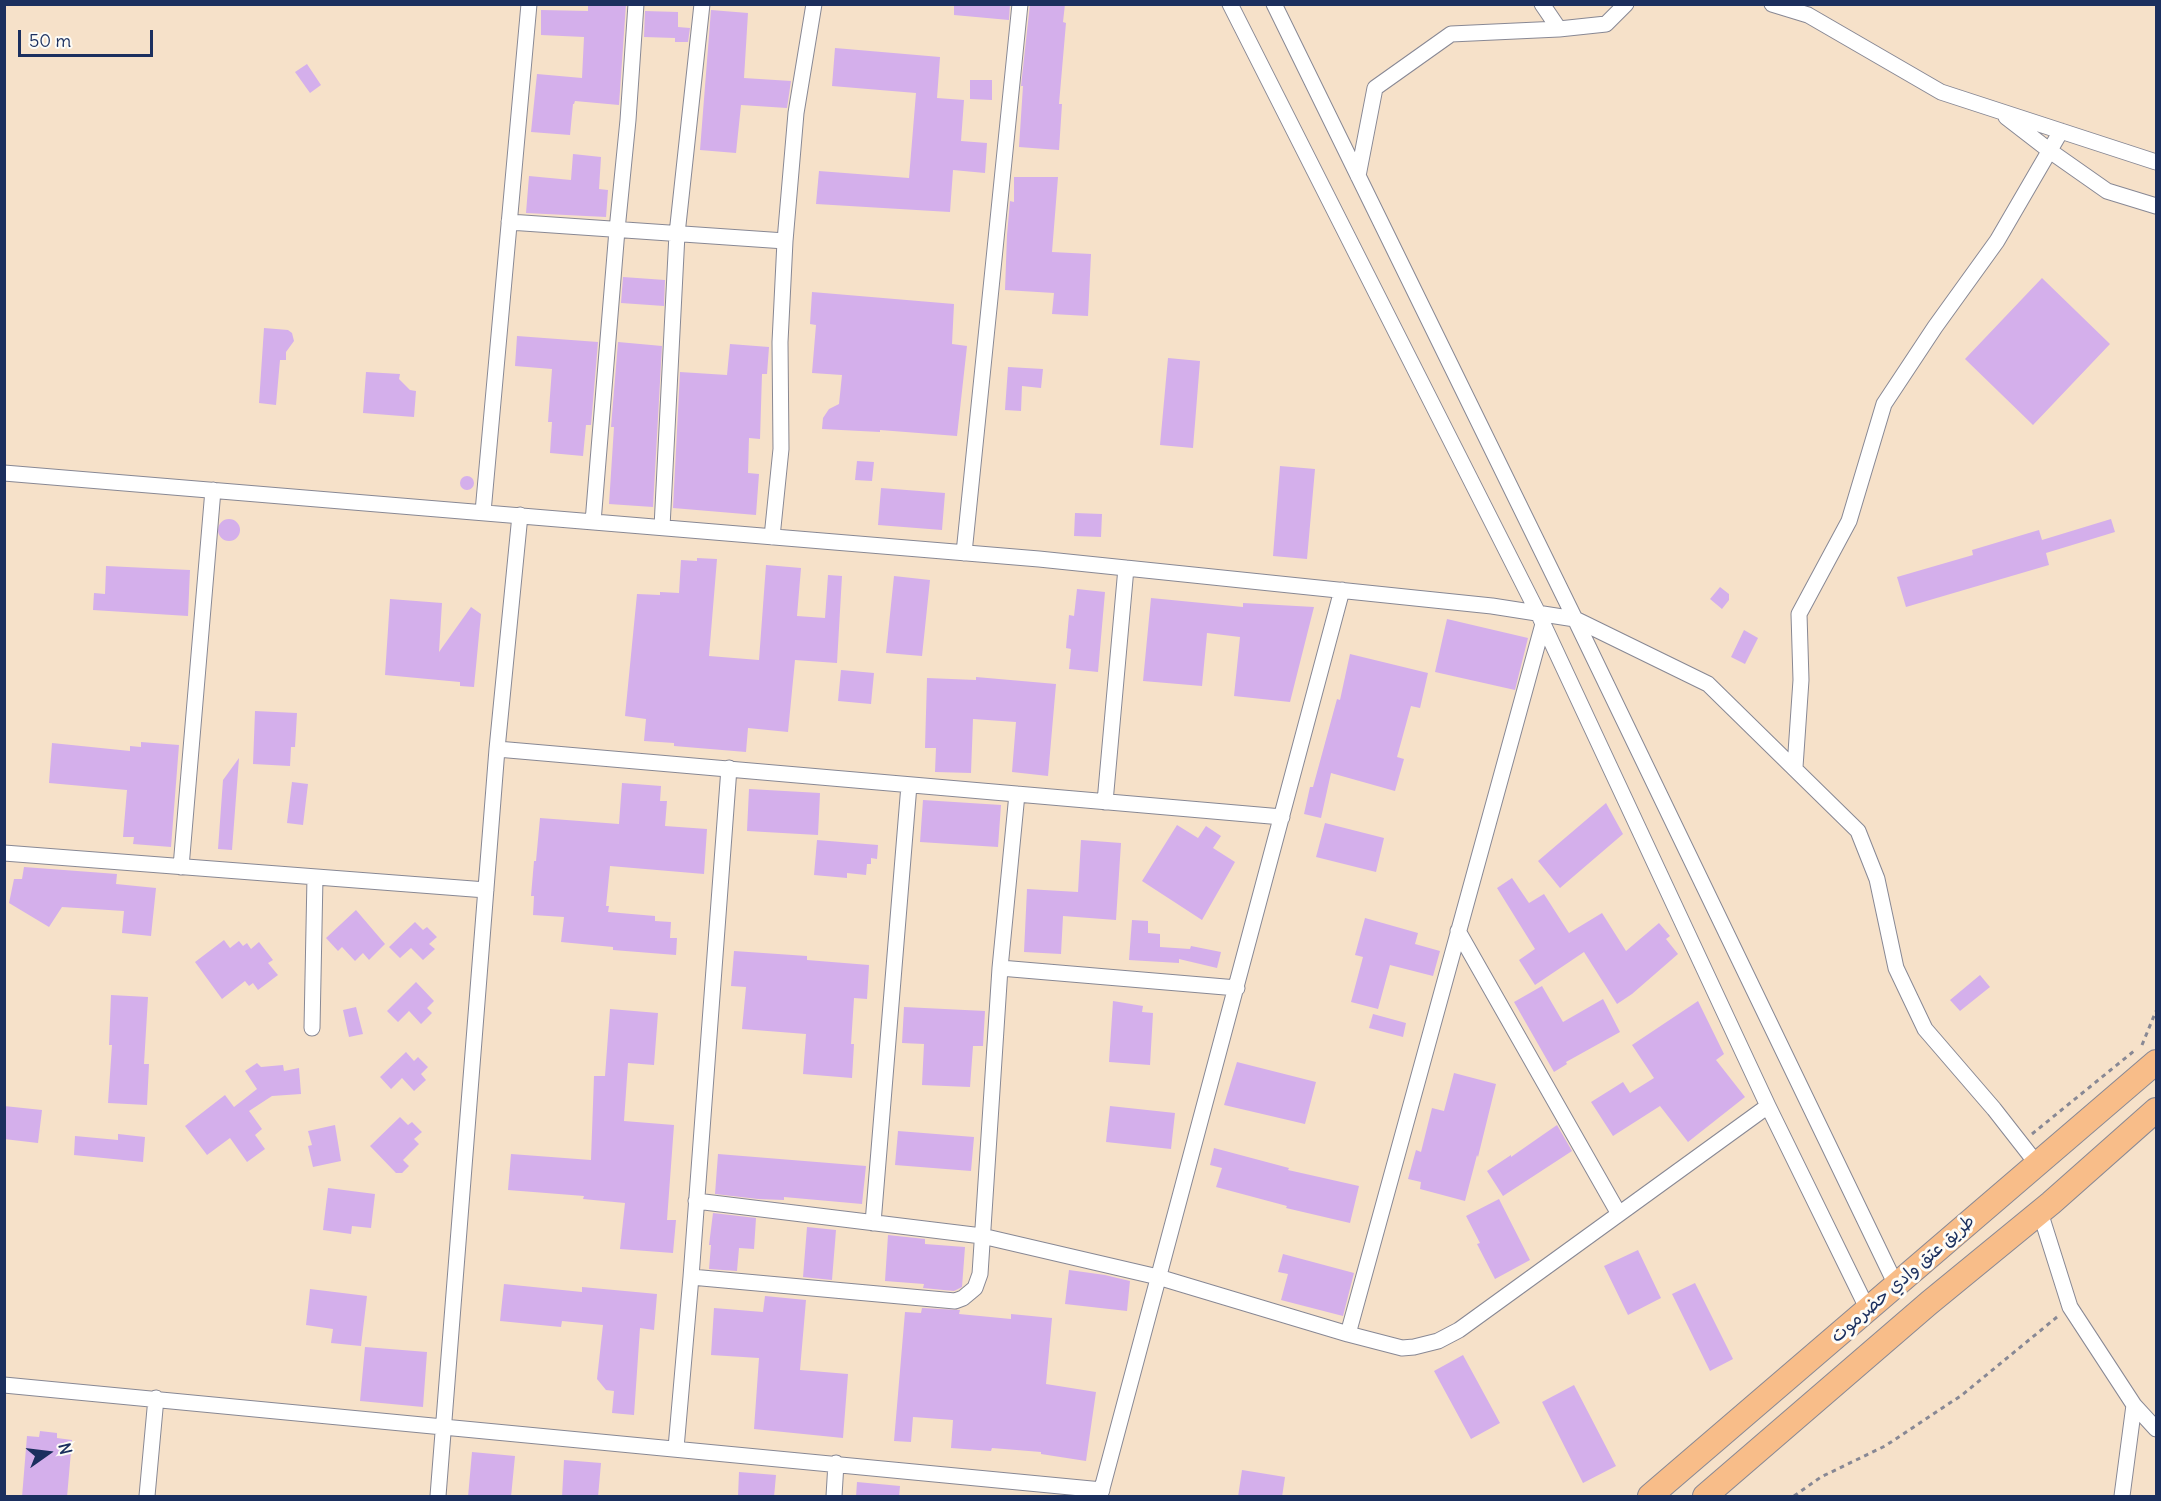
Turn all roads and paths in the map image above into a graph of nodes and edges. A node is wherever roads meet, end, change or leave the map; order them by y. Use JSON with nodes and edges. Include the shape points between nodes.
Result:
{"nodes":[{"id":1,"x":529,"y":4,"type":"edge"},
{"id":2,"x":636,"y":4,"type":"edge"},
{"id":3,"x":702,"y":4,"type":"edge"},
{"id":4,"x":814,"y":4,"type":"edge"},
{"id":5,"x":1020,"y":4,"type":"edge"},
{"id":6,"x":1230,"y":4,"type":"edge"},
{"id":7,"x":1274,"y":4,"type":"edge"},
{"id":8,"x":1542,"y":4,"type":"edge"},
{"id":9,"x":1626,"y":4,"type":"edge"},
{"id":10,"x":1772,"y":4,"type":"edge"},
{"id":11,"x":1559,"y":29,"type":"junction"},
{"id":12,"x":1998,"y":110,"type":"junction"},
{"id":13,"x":2061,"y":131,"type":"junction"},
{"id":14,"x":2050,"y":151,"type":"junction"},
{"id":15,"x":2157,"y":162,"type":"edge"},
{"id":16,"x":1358,"y":176,"type":"junction"},
{"id":17,"x":2157,"y":206,"type":"edge"},
{"id":18,"x":509,"y":222,"type":"junction"},
{"id":19,"x":616,"y":230,"type":"junction"},
{"id":20,"x":676,"y":234,"type":"junction"},
{"id":21,"x":785,"y":242,"type":"junction"},
{"id":22,"x":4,"y":473,"type":"edge"},
{"id":23,"x":213,"y":490,"type":"junction"},
{"id":24,"x":483,"y":512,"type":"junction"},
{"id":25,"x":520,"y":515,"type":"junction"},
{"id":26,"x":593,"y":522,"type":"junction"},
{"id":27,"x":662,"y":527,"type":"junction"},
{"id":28,"x":772,"y":537,"type":"junction"},
{"id":29,"x":964,"y":553,"type":"junction"},
{"id":30,"x":1126,"y":568,"type":"junction"},
{"id":31,"x":1342,"y":590,"type":"junction"},
{"id":32,"x":1540,"y":619,"type":"junction"},
{"id":33,"x":1575,"y":619,"type":"junction"},
{"id":34,"x":497,"y":749,"type":"junction"},
{"id":35,"x":1795,"y":767,"type":"junction"},
{"id":36,"x":729,"y":768,"type":"junction"},
{"id":37,"x":909,"y":785,"type":"junction"},
{"id":38,"x":1017,"y":794,"type":"junction"},
{"id":39,"x":1105,"y":802,"type":"junction"},
{"id":40,"x":1282,"y":817,"type":"junction"},
{"id":41,"x":4,"y":853,"type":"edge"},
{"id":42,"x":181,"y":867,"type":"junction"},
{"id":43,"x":315,"y":877,"type":"junction"},
{"id":44,"x":486,"y":890,"type":"junction"},
{"id":45,"x":1458,"y":931,"type":"junction"},
{"id":46,"x":1000,"y":968,"type":"junction"},
{"id":47,"x":1237,"y":988,"type":"junction"},
{"id":48,"x":2157,"y":1011,"type":"edge"},
{"id":49,"x":312,"y":1028,"type":"dead end"},
{"id":50,"x":2157,"y":1062,"type":"edge"},
{"id":51,"x":1768,"y":1106,"type":"junction"},
{"id":52,"x":2157,"y":1110,"type":"edge"},
{"id":53,"x":2021,"y":1143,"type":"junction"},
{"id":54,"x":2031,"y":1169,"type":"junction"},
{"id":55,"x":2006,"y":1191,"type":"junction"},
{"id":56,"x":696,"y":1201,"type":"junction"},
{"id":57,"x":2040,"y":1212,"type":"junction"},
{"id":58,"x":1619,"y":1214,"type":"junction"},
{"id":59,"x":873,"y":1223,"type":"junction"},
{"id":60,"x":982,"y":1236,"type":"junction"},
{"id":61,"x":692,"y":1277,"type":"junction"},
{"id":62,"x":1158,"y":1277,"type":"junction"},
{"id":63,"x":1896,"y":1285,"type":"junction"},
{"id":64,"x":2070,"y":1307,"type":"junction"},
{"id":65,"x":1868,"y":1310,"type":"junction"},
{"id":66,"x":1348,"y":1334,"type":"junction"},
{"id":67,"x":4,"y":1385,"type":"edge"},
{"id":68,"x":156,"y":1398,"type":"junction"},
{"id":69,"x":2134,"y":1405,"type":"junction"},
{"id":70,"x":444,"y":1426,"type":"junction"},
{"id":71,"x":2157,"y":1429,"type":"edge"},
{"id":72,"x":676,"y":1448,"type":"junction"},
{"id":73,"x":836,"y":1464,"type":"junction"},
{"id":74,"x":1101,"y":1493,"type":"edge"},
{"id":75,"x":147,"y":1497,"type":"edge"},
{"id":76,"x":438,"y":1497,"type":"edge"},
{"id":77,"x":834,"y":1497,"type":"edge"},
{"id":78,"x":1650,"y":1497,"type":"edge"},
{"id":79,"x":1705,"y":1497,"type":"edge"},
{"id":80,"x":1794,"y":1497,"type":"edge"},
{"id":81,"x":2122,"y":1497,"type":"edge"}],
"edges":[{"from":1,"to":18,"type":"street"},
{"from":2,"to":19,"type":"street"},
{"from":3,"to":20,"type":"street"},
{"from":4,"to":21,"type":"street","via":[[796,113]]},
{"from":5,"to":29,"type":"street"},
{"from":6,"to":32,"type":"street"},
{"from":7,"to":16,"type":"street"},
{"from":8,"to":11,"type":"street"},
{"from":9,"to":11,"type":"street","via":[[1606,24]]},
{"from":10,"to":12,"type":"street","via":[[1808,15],[1941,92]]},
{"from":11,"to":16,"type":"street","via":[[1451,34],[1375,88]]},
{"from":12,"to":13,"type":"street"},
{"from":12,"to":14,"type":"street"},
{"from":13,"to":14,"type":"street"},
{"from":13,"to":15,"type":"street"},
{"from":14,"to":17,"type":"street","via":[[2107,191]]},
{"from":14,"to":35,"type":"street","via":[[1997,241],[1884,404],[1850,521],[1799,614],[1801,680]]},
{"from":16,"to":33,"type":"street"},
{"from":18,"to":19,"type":"street"},
{"from":18,"to":24,"type":"street"},
{"from":19,"to":20,"type":"street"},
{"from":19,"to":26,"type":"street"},
{"from":20,"to":21,"type":"street"},
{"from":20,"to":27,"type":"street"},
{"from":21,"to":28,"type":"street","via":[[780,342],[781,448]]},
{"from":22,"to":23,"type":"street"},
{"from":23,"to":24,"type":"street"},
{"from":23,"to":42,"type":"street"},
{"from":24,"to":25,"type":"street"},
{"from":25,"to":26,"type":"street"},
{"from":25,"to":34,"type":"street"},
{"from":26,"to":27,"type":"street"},
{"from":27,"to":28,"type":"street"},
{"from":28,"to":29,"type":"street"},
{"from":29,"to":30,"type":"street"},
{"from":30,"to":31,"type":"street"},
{"from":30,"to":39,"type":"street"},
{"from":31,"to":32,"type":"street","via":[[1492,606]]},
{"from":31,"to":40,"type":"street"},
{"from":32,"to":33,"type":"street"},
{"from":32,"to":45,"type":"street"},
{"from":32,"to":51,"type":"street"},
{"from":33,"to":35,"type":"street","via":[[1708,684]]},
{"from":33,"to":63,"type":"street"},
{"from":34,"to":36,"type":"street"},
{"from":34,"to":44,"type":"street"},
{"from":35,"to":53,"type":"street","via":[[1858,831],[1877,879],[1896,968],[1925,1029]]},
{"from":36,"to":37,"type":"street"},
{"from":36,"to":56,"type":"street"},
{"from":37,"to":38,"type":"street"},
{"from":37,"to":59,"type":"street"},
{"from":38,"to":39,"type":"street"},
{"from":38,"to":46,"type":"street"},
{"from":39,"to":40,"type":"street"},
{"from":40,"to":47,"type":"street"},
{"from":41,"to":42,"type":"street"},
{"from":42,"to":43,"type":"street"},
{"from":43,"to":44,"type":"street"},
{"from":43,"to":49,"type":"street"},
{"from":44,"to":70,"type":"street"},
{"from":45,"to":58,"type":"street"},
{"from":45,"to":66,"type":"street"},
{"from":46,"to":47,"type":"street"},
{"from":46,"to":60,"type":"street"},
{"from":47,"to":62,"type":"street"},
{"from":48,"to":53,"type":"path","via":[[2144,1043]]},
{"from":50,"to":54,"type":"main road","name":"طريق عتق وادي حضرموت"},
{"from":51,"to":58,"type":"street"},
{"from":51,"to":65,"type":"street"},
{"from":52,"to":57,"type":"main road","name":"طريق عتق وادي حضرموت"},
{"from":53,"to":54,"type":"street"},
{"from":54,"to":55,"type":"main road","name":"طريق عتق وادي حضرموت"},
{"from":54,"to":57,"type":"main road","via":[[2031,1189],[2043,1200]]},
{"from":55,"to":57,"type":"main road","via":[[2024,1201],[2029,1215]]},
{"from":55,"to":63,"type":"main road","name":"طريق عتق وادي حضرموت"},
{"from":56,"to":59,"type":"street"},
{"from":56,"to":61,"type":"street"},
{"from":57,"to":64,"type":"street"},
{"from":57,"to":79,"type":"main road","name":"طريق عتق وادي حضرموت"},
{"from":58,"to":66,"type":"street","via":[[1459,1330],[1438,1341],[1402,1348]]},
{"from":59,"to":60,"type":"street"},
{"from":60,"to":61,"type":"street","via":[[978,1281],[970,1293],[955,1301]]},
{"from":60,"to":62,"type":"street"},
{"from":61,"to":72,"type":"street"},
{"from":62,"to":66,"type":"street"},
{"from":62,"to":74,"type":"street"},
{"from":63,"to":65,"type":"main road","name":"طريق عتق وادي حضرموت"},
{"from":64,"to":69,"type":"street"},
{"from":64,"to":80,"type":"path","via":[[1962,1395],[1886,1446],[1821,1477]]},
{"from":65,"to":78,"type":"main road","name":"طريق عتق وادي حضرموت"},
{"from":67,"to":68,"type":"street"},
{"from":68,"to":70,"type":"street"},
{"from":68,"to":75,"type":"street"},
{"from":69,"to":71,"type":"street"},
{"from":69,"to":81,"type":"street"},
{"from":70,"to":72,"type":"street"},
{"from":70,"to":76,"type":"street"},
{"from":72,"to":73,"type":"street"},
{"from":73,"to":74,"type":"street"},
{"from":73,"to":77,"type":"street"}]}
